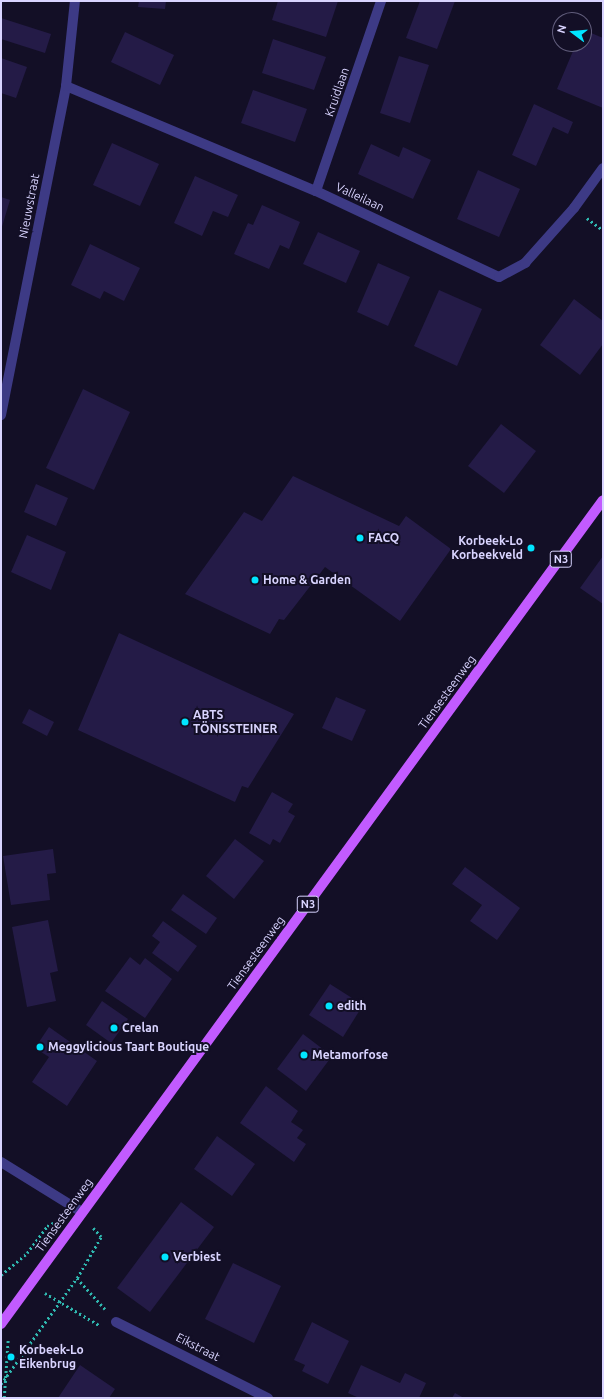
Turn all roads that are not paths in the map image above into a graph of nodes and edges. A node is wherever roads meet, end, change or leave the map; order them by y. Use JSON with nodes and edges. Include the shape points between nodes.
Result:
{"nodes":[{"id":1,"x":75,"y":1,"type":"edge"},
{"id":2,"x":381,"y":1,"type":"edge"},
{"id":3,"x":66,"y":86,"type":"junction"},
{"id":4,"x":603,"y":168,"type":"edge"},
{"id":5,"x":316,"y":191,"type":"junction"},
{"id":6,"x":1,"y":415,"type":"edge"},
{"id":7,"x":603,"y":500,"type":"edge"},
{"id":8,"x":1,"y":1162,"type":"edge"},
{"id":9,"x":82,"y":1212,"type":"junction"},
{"id":10,"x":116,"y":1322,"type":"road end"},
{"id":11,"x":1,"y":1324,"type":"edge"},
{"id":12,"x":268,"y":1398,"type":"edge"}],
"edges":[{"from":1,"to":3,"type":"street","name":"Nieuwstraat"},
{"from":2,"to":5,"type":"street","name":"Kruidlaan"},
{"from":3,"to":5,"type":"street","name":"Valleilaan"},
{"from":3,"to":6,"type":"street","name":"Nieuwstraat"},
{"from":4,"to":5,"type":"street","name":"Valleilaan","via":[[574,208],[525,263],[499,276]]},
{"from":7,"to":9,"type":"main road","name":"Tiensesteenweg","number":"N3"},
{"from":8,"to":9,"type":"street"},
{"from":9,"to":11,"type":"main road","name":"Tiensesteenweg","number":"N3"},
{"from":10,"to":12,"type":"street","name":"Eikstraat"}]}
